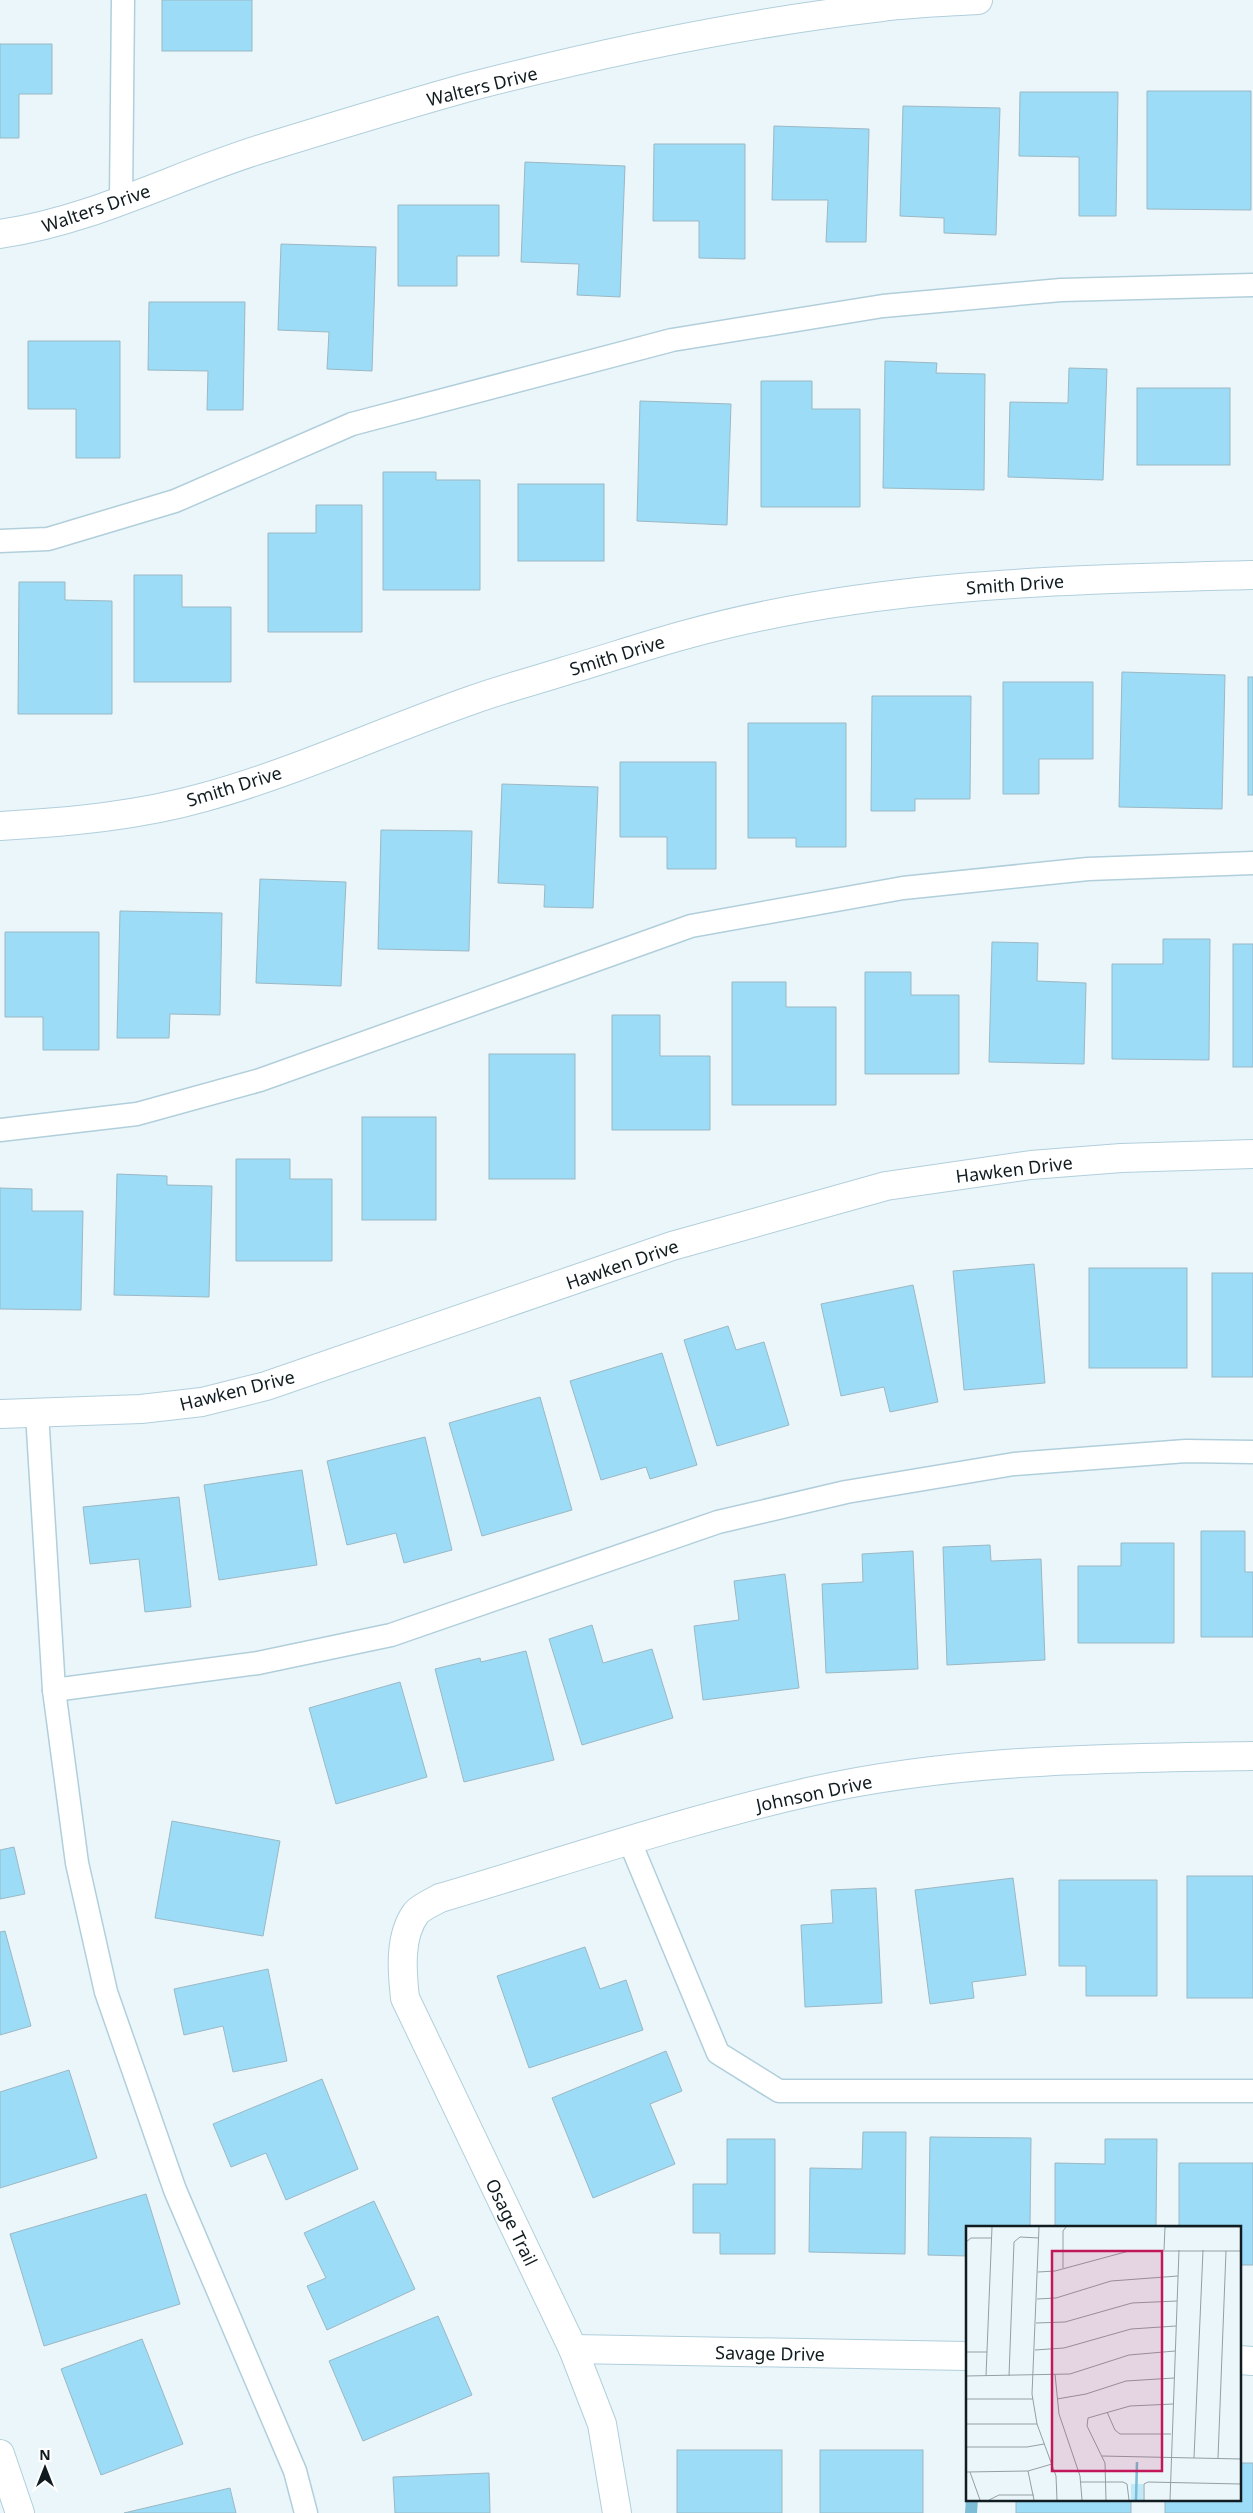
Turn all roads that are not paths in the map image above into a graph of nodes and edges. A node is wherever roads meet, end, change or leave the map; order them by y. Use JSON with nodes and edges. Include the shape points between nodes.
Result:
{"nodes":[{"id":1,"x":123,"y":0,"type":"edge"},
{"id":2,"x":978,"y":0,"type":"edge"},
{"id":3,"x":121,"y":201,"type":"junction"},
{"id":4,"x":0,"y":234,"type":"edge"},
{"id":5,"x":1253,"y":286,"type":"edge"},
{"id":6,"x":0,"y":541,"type":"edge"},
{"id":7,"x":1253,"y":575,"type":"edge"},
{"id":8,"x":0,"y":826,"type":"edge"},
{"id":9,"x":1253,"y":863,"type":"edge"},
{"id":10,"x":0,"y":1130,"type":"edge"},
{"id":11,"x":1253,"y":1154,"type":"edge"},
{"id":12,"x":37,"y":1413,"type":"junction"},
{"id":13,"x":0,"y":1414,"type":"edge"},
{"id":14,"x":1253,"y":1452,"type":"edge"},
{"id":15,"x":54,"y":1690,"type":"junction"},
{"id":16,"x":1253,"y":1756,"type":"edge"},
{"id":17,"x":630,"y":1842,"type":"junction"},
{"id":18,"x":406,"y":1935,"type":"joint"},
{"id":19,"x":1253,"y":2091,"type":"edge"},
{"id":20,"x":573,"y":2349,"type":"junction"},
{"id":21,"x":966,"y":2356,"type":"edge"},
{"id":22,"x":1240,"y":2360,"type":"edge"},
{"id":23,"x":1253,"y":2361,"type":"edge"},
{"id":24,"x":0,"y":2454,"type":"edge"},
{"id":25,"x":20,"y":2513,"type":"edge"},
{"id":26,"x":306,"y":2513,"type":"edge"},
{"id":27,"x":616,"y":2513,"type":"edge"}],
"edges":[{"from":1,"to":3,"type":"lane"},
{"from":2,"to":3,"type":"street","name":"Walters Drive","via":[[794,18],[660,43],[498,81],[270,146]]},
{"from":3,"to":4,"type":"street","name":"Walters Drive","via":[[39,228]]},
{"from":5,"to":6,"type":"lane","via":[[1061,290],[883,306],[672,340],[352,424],[175,501],[48,539]]},
{"from":7,"to":8,"type":"street","name":"Smith Drive","via":[[1081,580],[910,592],[748,618],[474,699],[205,797],[147,811],[66,822]]},
{"from":9,"to":10,"type":"lane","via":[[1088,869],[903,888],[691,926],[260,1080],[137,1114]]},
{"from":11,"to":12,"type":"street","name":"Hawken Drive","via":[[1058,1163],[886,1186],[672,1246],[266,1386],[202,1402],[141,1409]]},
{"from":12,"to":13,"type":"street","name":"Hawken Drive"},
{"from":12,"to":15,"type":"lane"},
{"from":14,"to":15,"type":"lane","via":[[1186,1450],[1014,1464],[846,1492],[718,1522],[391,1635],[258,1663]]},
{"from":15,"to":26,"type":"lane","via":[[77,1863],[106,1992],[175,2190],[295,2471]]},
{"from":16,"to":17,"type":"street","name":"Johnson Drive","via":[[1156,1757],[977,1766],[894,1777],[814,1791]]},
{"from":17,"to":18,"type":"street","name":"Johnson Drive","via":[[440,1898],[417,1912]]},
{"from":17,"to":19,"type":"lane","via":[[718,2053],[779,2091]]},
{"from":18,"to":20,"type":"street","name":"Osage Trail","via":[[402,1972],[405,1998]]},
{"from":20,"to":21,"type":"street","name":"Savage Drive"},
{"from":20,"to":27,"type":"street","name":"Osage Trail","via":[[602,2424]]},
{"from":22,"to":23,"type":"street"},
{"from":24,"to":25,"type":"street"}]}
